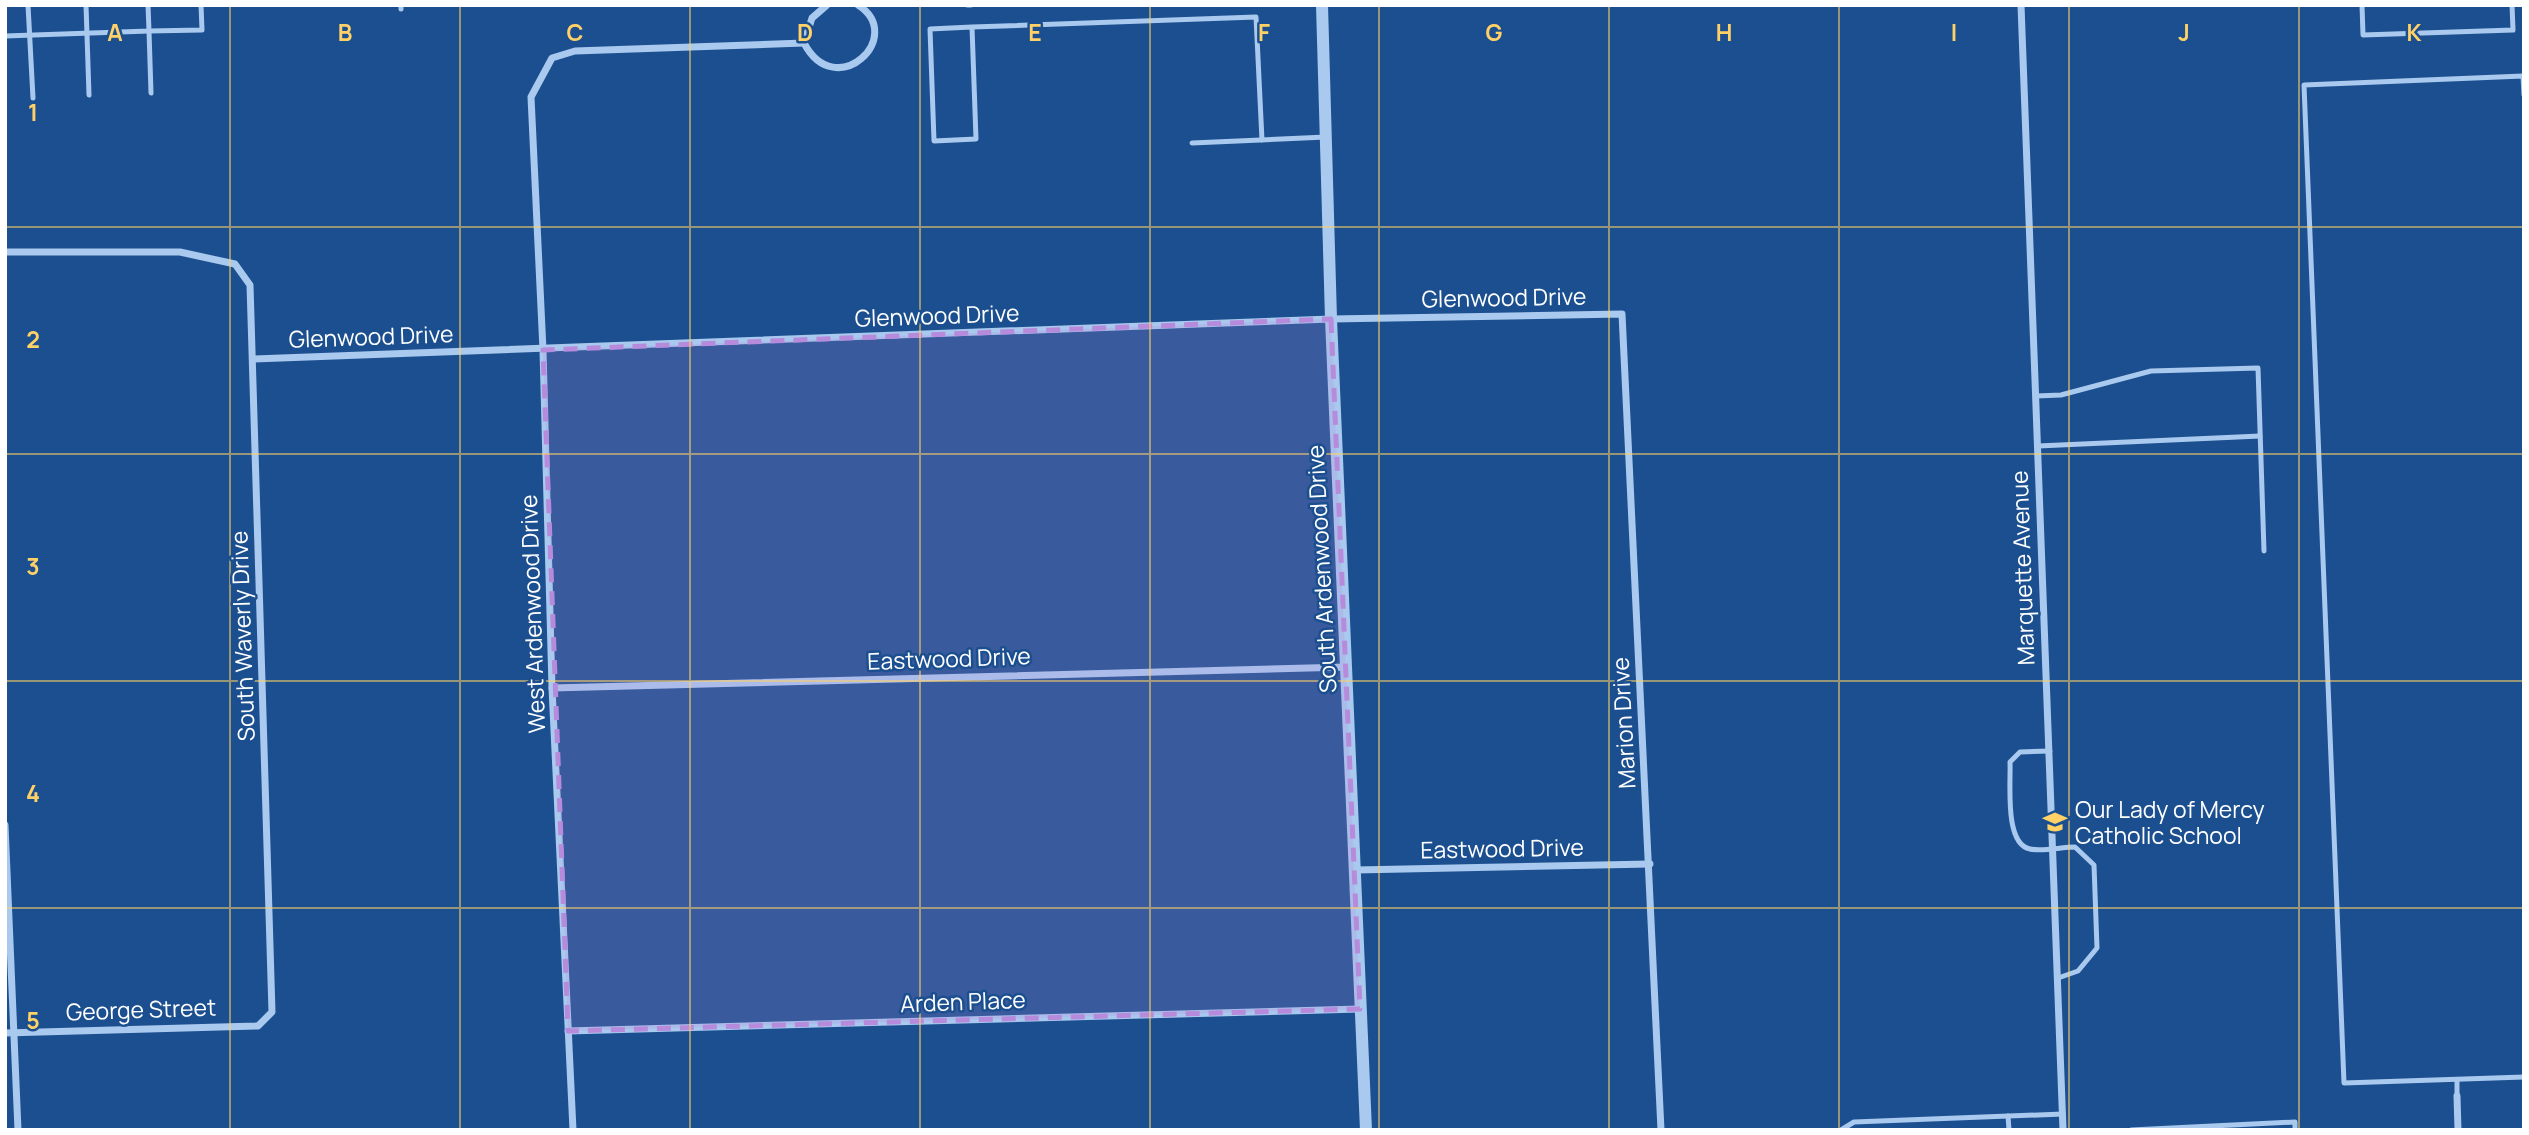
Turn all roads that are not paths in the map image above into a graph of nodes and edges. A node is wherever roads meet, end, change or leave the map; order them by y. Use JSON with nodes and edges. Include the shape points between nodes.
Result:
{"nodes":[{"id":1,"x":28,"y":5,"type":"edge"},
{"id":2,"x":86,"y":5,"type":"edge"},
{"id":3,"x":148,"y":5,"type":"edge"},
{"id":4,"x":201,"y":5,"type":"edge"},
{"id":5,"x":827,"y":5,"type":"edge"},
{"id":6,"x":858,"y":5,"type":"edge"},
{"id":7,"x":1322,"y":5,"type":"edge"},
{"id":8,"x":2021,"y":5,"type":"edge"},
{"id":9,"x":2362,"y":5,"type":"edge"},
{"id":10,"x":2512,"y":5,"type":"edge"},
{"id":11,"x":972,"y":27,"type":"junction"},
{"id":12,"x":149,"y":31,"type":"junction"},
{"id":13,"x":87,"y":33,"type":"junction"},
{"id":14,"x":30,"y":35,"type":"junction"},
{"id":15,"x":5,"y":36,"type":"edge"},
{"id":16,"x":804,"y":43,"type":"junction"},
{"id":17,"x":151,"y":93,"type":"dead end"},
{"id":18,"x":2524,"y":94,"type":"edge"},
{"id":19,"x":89,"y":95,"type":"dead end"},
{"id":20,"x":33,"y":98,"type":"dead end"},
{"id":21,"x":1326,"y":136,"type":"junction"},
{"id":22,"x":1262,"y":139,"type":"junction"},
{"id":23,"x":1192,"y":143,"type":"dead end"},
{"id":24,"x":5,"y":251,"type":"edge"},
{"id":25,"x":1622,"y":314,"type":"joint"},
{"id":26,"x":1331,"y":319,"type":"junction"},
{"id":27,"x":543,"y":350,"type":"junction"},
{"id":28,"x":253,"y":359,"type":"junction"},
{"id":29,"x":2036,"y":396,"type":"junction"},
{"id":30,"x":2260,"y":436,"type":"junction"},
{"id":31,"x":2038,"y":446,"type":"junction"},
{"id":32,"x":2264,"y":551,"type":"dead end"},
{"id":33,"x":1347,"y":667,"type":"junction"},
{"id":34,"x":552,"y":688,"type":"junction"},
{"id":35,"x":2050,"y":751,"type":"junction"},
{"id":36,"x":5,"y":825,"type":"edge"},
{"id":37,"x":2052,"y":848,"type":"junction"},
{"id":38,"x":1650,"y":863,"type":"junction"},
{"id":39,"x":1356,"y":870,"type":"junction"},
{"id":40,"x":2058,"y":978,"type":"junction"},
{"id":41,"x":1360,"y":1009,"type":"junction"},
{"id":42,"x":272,"y":1012,"type":"joint"},
{"id":43,"x":568,"y":1031,"type":"junction"},
{"id":44,"x":9,"y":1033,"type":"edge"},
{"id":45,"x":2524,"y":1077,"type":"edge"},
{"id":46,"x":2457,"y":1080,"type":"junction"},
{"id":47,"x":2457,"y":1096,"type":"joint"},
{"id":48,"x":2063,"y":1114,"type":"junction"},
{"id":49,"x":2008,"y":1116,"type":"junction"},
{"id":50,"x":18,"y":1130,"type":"edge"},
{"id":51,"x":573,"y":1130,"type":"edge"},
{"id":52,"x":1366,"y":1130,"type":"edge"},
{"id":53,"x":1661,"y":1130,"type":"edge"},
{"id":54,"x":1841,"y":1130,"type":"edge"},
{"id":55,"x":2009,"y":1130,"type":"edge"},
{"id":56,"x":2063,"y":1130,"type":"edge"},
{"id":57,"x":2132,"y":1130,"type":"edge"},
{"id":58,"x":2295,"y":1130,"type":"edge"},
{"id":59,"x":2458,"y":1130,"type":"edge"}],
"edges":[{"from":1,"to":14,"type":"lane"},
{"from":2,"to":13,"type":"lane"},
{"from":3,"to":12,"type":"lane"},
{"from":4,"to":12,"type":"lane","via":[[202,30]]},
{"from":5,"to":16,"type":"street","via":[[812,18]]},
{"from":6,"to":16,"type":"street","via":[[872,20],[874,39],[867,58],[839,68],[818,60]]},
{"from":7,"to":21,"type":"street","name":"South Ardenwood Drive"},
{"from":8,"to":29,"type":"street","name":"Marquette Avenue"},
{"from":9,"to":10,"type":"lane","via":[[2363,35],[2513,30]]},
{"from":11,"to":11,"type":"lane","via":[[930,29],[934,141],[976,139]]},
{"from":11,"to":22,"type":"lane","via":[[1256,17]]},
{"from":12,"to":13,"type":"lane"},
{"from":12,"to":17,"type":"lane"},
{"from":13,"to":14,"type":"lane"},
{"from":13,"to":19,"type":"lane"},
{"from":14,"to":15,"type":"lane"},
{"from":14,"to":20,"type":"lane"},
{"from":16,"to":27,"type":"street","name":"West Ardenwood Drive","via":[[575,51],[551,58],[531,97]]},
{"from":18,"to":46,"type":"lane","via":[[2523,76],[2304,85],[2344,1083]]},
{"from":21,"to":22,"type":"lane"},
{"from":21,"to":26,"type":"street","name":"South Ardenwood Drive"},
{"from":22,"to":23,"type":"lane"},
{"from":24,"to":28,"type":"street","name":"South Waverly Drive","via":[[180,252],[234,264],[250,285]]},
{"from":25,"to":26,"type":"street","name":"Glenwood Drive"},
{"from":25,"to":38,"type":"street","name":"Marion Drive"},
{"from":26,"to":27,"type":"street","name":"Glenwood Drive"},
{"from":26,"to":33,"type":"street","name":"South Ardenwood Drive"},
{"from":27,"to":28,"type":"street","name":"Glenwood Drive"},
{"from":27,"to":34,"type":"street","name":"West Ardenwood Drive"},
{"from":28,"to":42,"type":"street","name":"South Waverly Drive"},
{"from":29,"to":30,"type":"lane","via":[[2061,396],[2151,371],[2258,368]]},
{"from":29,"to":31,"type":"street","name":"Marquette Avenue"},
{"from":30,"to":31,"type":"lane"},
{"from":30,"to":32,"type":"lane"},
{"from":31,"to":35,"type":"street","name":"Marquette Avenue"},
{"from":33,"to":34,"type":"street","name":"Eastwood Drive"},
{"from":33,"to":39,"type":"street","name":"South Ardenwood Drive"},
{"from":34,"to":43,"type":"street","name":"West Ardenwood Drive"},
{"from":35,"to":37,"type":"street","name":"Marquette Avenue"},
{"from":35,"to":37,"type":"lane","via":[[2020,752],[2010,762],[2012,832],[2018,843],[2029,849]]},
{"from":36,"to":44,"type":"street"},
{"from":37,"to":40,"type":"street","name":"Marquette Avenue"},
{"from":37,"to":40,"type":"lane","via":[[2075,847],[2094,864],[2097,948],[2078,971]]},
{"from":38,"to":39,"type":"street","name":"Eastwood Drive"},
{"from":38,"to":53,"type":"street","name":"Marion Drive"},
{"from":39,"to":41,"type":"street","name":"South Ardenwood Drive"},
{"from":40,"to":48,"type":"street","name":"Marquette Avenue"},
{"from":41,"to":43,"type":"street","name":"Arden Place"},
{"from":41,"to":52,"type":"street","name":"South Ardenwood Drive"},
{"from":42,"to":44,"type":"street","name":"George Street","via":[[258,1026]]},
{"from":43,"to":51,"type":"street","name":"West Ardenwood Drive"},
{"from":44,"to":50,"type":"street"},
{"from":45,"to":46,"type":"lane"},
{"from":46,"to":47,"type":"lane"},
{"from":47,"to":59,"type":"street"},
{"from":48,"to":49,"type":"lane"},
{"from":48,"to":56,"type":"street","name":"Marquette Avenue"},
{"from":49,"to":54,"type":"lane","via":[[1854,1122]]},
{"from":49,"to":55,"type":"lane"},
{"from":57,"to":58,"type":"lane","via":[[2295,1122]]}]}
